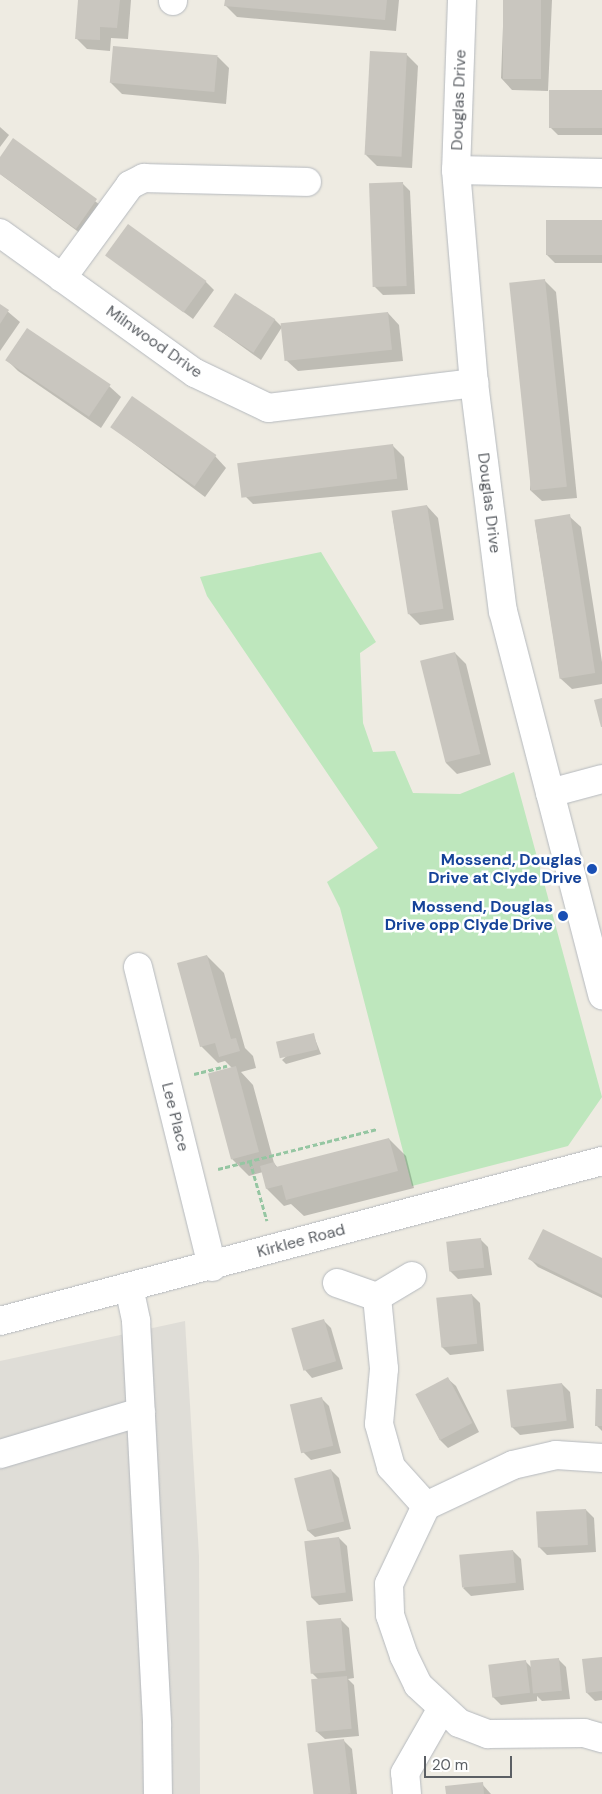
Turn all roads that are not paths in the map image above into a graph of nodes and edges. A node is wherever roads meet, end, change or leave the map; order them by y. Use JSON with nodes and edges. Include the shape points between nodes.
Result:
{"nodes":[{"id":1,"x":462,"y":0,"type":"edge"},
{"id":2,"x":456,"y":170,"type":"junction"},
{"id":3,"x":602,"y":173,"type":"edge"},
{"id":4,"x":307,"y":182,"type":"dead end"},
{"id":5,"x":0,"y":233,"type":"edge"},
{"id":6,"x":62,"y":278,"type":"junction"},
{"id":7,"x":474,"y":383,"type":"junction"},
{"id":8,"x":602,"y":779,"type":"edge"},
{"id":9,"x":550,"y":793,"type":"junction"},
{"id":10,"x":597,"y":956,"type":"edge"},
{"id":11,"x":138,"y":967,"type":"dead end"},
{"id":12,"x":602,"y":995,"type":"edge"},
{"id":13,"x":602,"y":1161,"type":"edge"},
{"id":14,"x":212,"y":1267,"type":"junction"},
{"id":15,"x":412,"y":1276,"type":"dead end"},
{"id":16,"x":337,"y":1283,"type":"dead end"},
{"id":17,"x":129,"y":1287,"type":"junction"},
{"id":18,"x":377,"y":1297,"type":"junction"},
{"id":19,"x":0,"y":1321,"type":"edge"},
{"id":20,"x":141,"y":1412,"type":"junction"},
{"id":21,"x":0,"y":1454,"type":"edge"},
{"id":22,"x":602,"y":1458,"type":"edge"},
{"id":23,"x":426,"y":1506,"type":"junction"},
{"id":24,"x":442,"y":1710,"type":"junction"},
{"id":25,"x":602,"y":1738,"type":"edge"},
{"id":26,"x":158,"y":1794,"type":"edge"},
{"id":27,"x":407,"y":1794,"type":"edge"}],
"edges":[{"from":1,"to":2,"type":"street","name":"Douglas Drive"},
{"from":2,"to":3,"type":"street"},
{"from":2,"to":7,"type":"street","name":"Douglas Drive"},
{"from":4,"to":6,"type":"street","via":[[144,178],[130,185]]},
{"from":5,"to":6,"type":"street","name":"Milnwood Drive"},
{"from":6,"to":7,"type":"street","name":"Milnwood Drive","via":[[195,373],[268,408]]},
{"from":7,"to":9,"type":"street","name":"Douglas Drive","via":[[503,610]]},
{"from":8,"to":9,"type":"street"},
{"from":9,"to":10,"type":"street","name":"Douglas Drive"},
{"from":10,"to":12,"type":"street","name":"Douglas Drive"},
{"from":11,"to":14,"type":"street","name":"Lee Place"},
{"from":13,"to":14,"type":"street","name":"Kirklee Road"},
{"from":14,"to":17,"type":"street","name":"Kirklee Road"},
{"from":15,"to":18,"type":"street"},
{"from":16,"to":18,"type":"street"},
{"from":17,"to":19,"type":"street","name":"Kirklee Road"},
{"from":17,"to":20,"type":"street","via":[[136,1321]]},
{"from":18,"to":23,"type":"street","via":[[384,1369],[378,1424],[391,1467]]},
{"from":20,"to":21,"type":"street"},
{"from":20,"to":26,"type":"street","via":[[158,1725]]},
{"from":22,"to":23,"type":"street","via":[[556,1455],[513,1465]]},
{"from":23,"to":24,"type":"street","via":[[389,1584],[390,1615],[418,1685]]},
{"from":24,"to":25,"type":"street","via":[[459,1723],[488,1734],[584,1733]]},
{"from":24,"to":27,"type":"street","via":[[405,1773]]}]}
